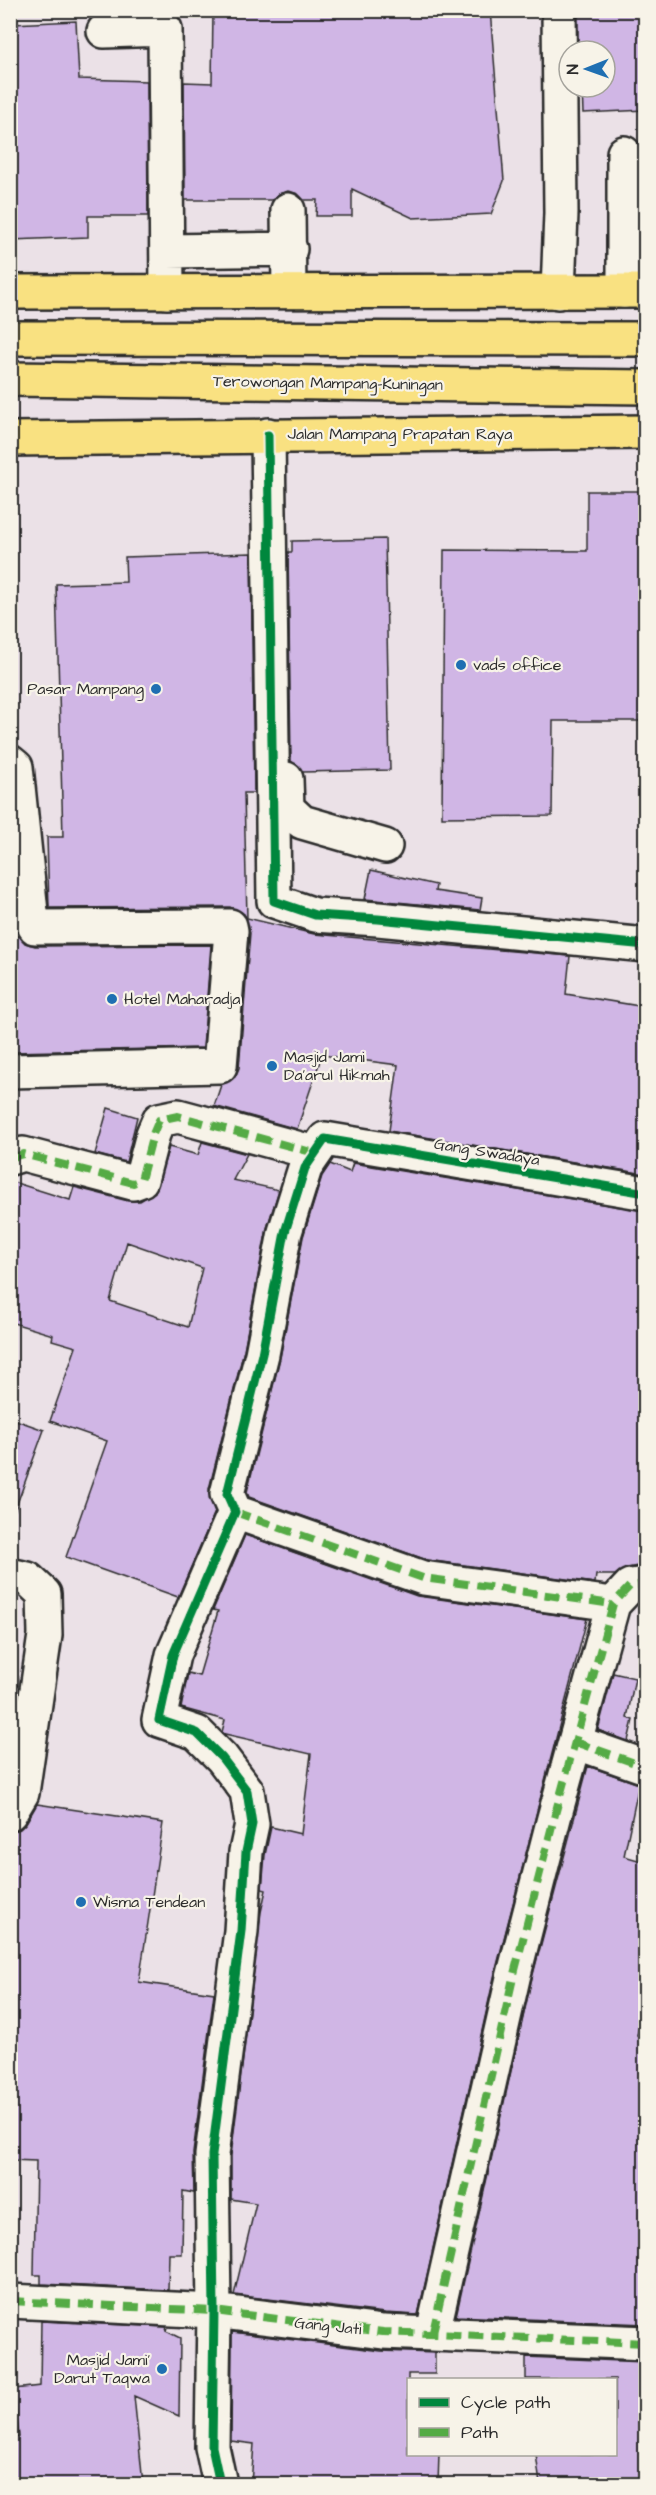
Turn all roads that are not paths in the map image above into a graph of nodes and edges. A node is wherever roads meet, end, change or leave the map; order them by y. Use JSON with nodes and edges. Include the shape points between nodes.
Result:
{"nodes":[{"id":1,"x":559,"y":10,"type":"edge"},
{"id":2,"x":104,"y":31,"type":"dead end"},
{"id":3,"x":624,"y":153,"type":"dead end"},
{"id":4,"x":288,"y":210,"type":"dead end"},
{"id":5,"x":290,"y":249,"type":"junction"},
{"id":6,"x":168,"y":251,"type":"junction"},
{"id":7,"x":289,"y":291,"type":"junction"},
{"id":8,"x":635,"y":291,"type":"edge"},
{"id":9,"x":10,"y":292,"type":"edge"},
{"id":10,"x":167,"y":292,"type":"junction"},
{"id":11,"x":558,"y":292,"type":"junction"},
{"id":12,"x":10,"y":338,"type":"edge"},
{"id":13,"x":645,"y":339,"type":"edge"},
{"id":14,"x":10,"y":379,"type":"edge"},
{"id":15,"x":645,"y":387,"type":"edge"},
{"id":16,"x":645,"y":432,"type":"edge"},
{"id":17,"x":272,"y":435,"type":"junction"},
{"id":18,"x":10,"y":439,"type":"edge"},
{"id":19,"x":10,"y":762,"type":"edge"},
{"id":20,"x":385,"y":846,"type":"dead end"},
{"id":21,"x":645,"y":945,"type":"edge"},
{"id":22,"x":10,"y":1071,"type":"edge"},
{"id":23,"x":320,"y":1146,"type":"junction"},
{"id":24,"x":10,"y":1158,"type":"edge"},
{"id":25,"x":645,"y":1193,"type":"edge"},
{"id":26,"x":236,"y":1512,"type":"junction"},
{"id":27,"x":10,"y":1575,"type":"edge"},
{"id":28,"x":645,"y":1584,"type":"edge"},
{"id":29,"x":613,"y":1604,"type":"junction"},
{"id":30,"x":575,"y":1742,"type":"junction"},
{"id":31,"x":645,"y":1767,"type":"edge"},
{"id":32,"x":10,"y":1813,"type":"edge"},
{"id":33,"x":10,"y":2301,"type":"edge"},
{"id":34,"x":214,"y":2311,"type":"junction"},
{"id":35,"x":433,"y":2332,"type":"junction"},
{"id":36,"x":645,"y":2343,"type":"edge"},
{"id":37,"x":220,"y":2484,"type":"edge"}],
"edges":[{"from":1,"to":11,"type":"street"},
{"from":2,"to":6,"type":"street","via":[[165,29]]},
{"from":3,"to":8,"type":"street"},
{"from":4,"to":5,"type":"street"},
{"from":5,"to":6,"type":"street"},
{"from":5,"to":7,"type":"street"},
{"from":6,"to":10,"type":"street"},
{"from":7,"to":10,"type":"main road"},
{"from":7,"to":11,"type":"main road"},
{"from":8,"to":11,"type":"main road"},
{"from":9,"to":10,"type":"main road"},
{"from":12,"to":13,"type":"main road"},
{"from":14,"to":15,"type":"main road","name":"Terowongan Mampang-Kuningan"},
{"from":16,"to":17,"type":"main road","name":"Jalan Mampang Prapatan Raya"},
{"from":17,"to":18,"type":"main road","name":"Jalan Mampang Prapatan Raya"},
{"from":17,"to":20,"type":"street","via":[[287,808],[302,822]]},
{"from":17,"to":21,"type":"street","via":[[274,901],[315,915]]},
{"from":19,"to":22,"type":"street","via":[[16,767],[35,927],[230,926],[231,931],[220,1066]]},
{"from":23,"to":24,"type":"street","name":"Gang Swadaya","via":[[178,1116],[159,1120],[141,1180],[134,1183],[23,1154]]},
{"from":23,"to":25,"type":"street","name":"Gang Swadaya"},
{"from":23,"to":26,"type":"street","via":[[305,1168],[285,1232],[262,1354],[227,1494]]},
{"from":26,"to":29,"type":"street","via":[[423,1578]]},
{"from":26,"to":34,"type":"street","via":[[173,1655],[159,1720],[197,1733],[222,1758],[248,1791],[252,1824],[212,2155]]},
{"from":27,"to":32,"type":"street","via":[[28,1579],[44,1594],[45,1635],[22,1793]]},
{"from":28,"to":29,"type":"street","via":[[630,1586]]},
{"from":29,"to":30,"type":"street"},
{"from":30,"to":31,"type":"street"},
{"from":30,"to":35,"type":"street","via":[[513,1978]]},
{"from":33,"to":34,"type":"street","name":"Gang Jati"},
{"from":34,"to":35,"type":"street","name":"Gang Jati","via":[[371,2330]]},
{"from":34,"to":37,"type":"street","via":[[212,2447]]},
{"from":35,"to":36,"type":"street","name":"Gang Jati"}]}
